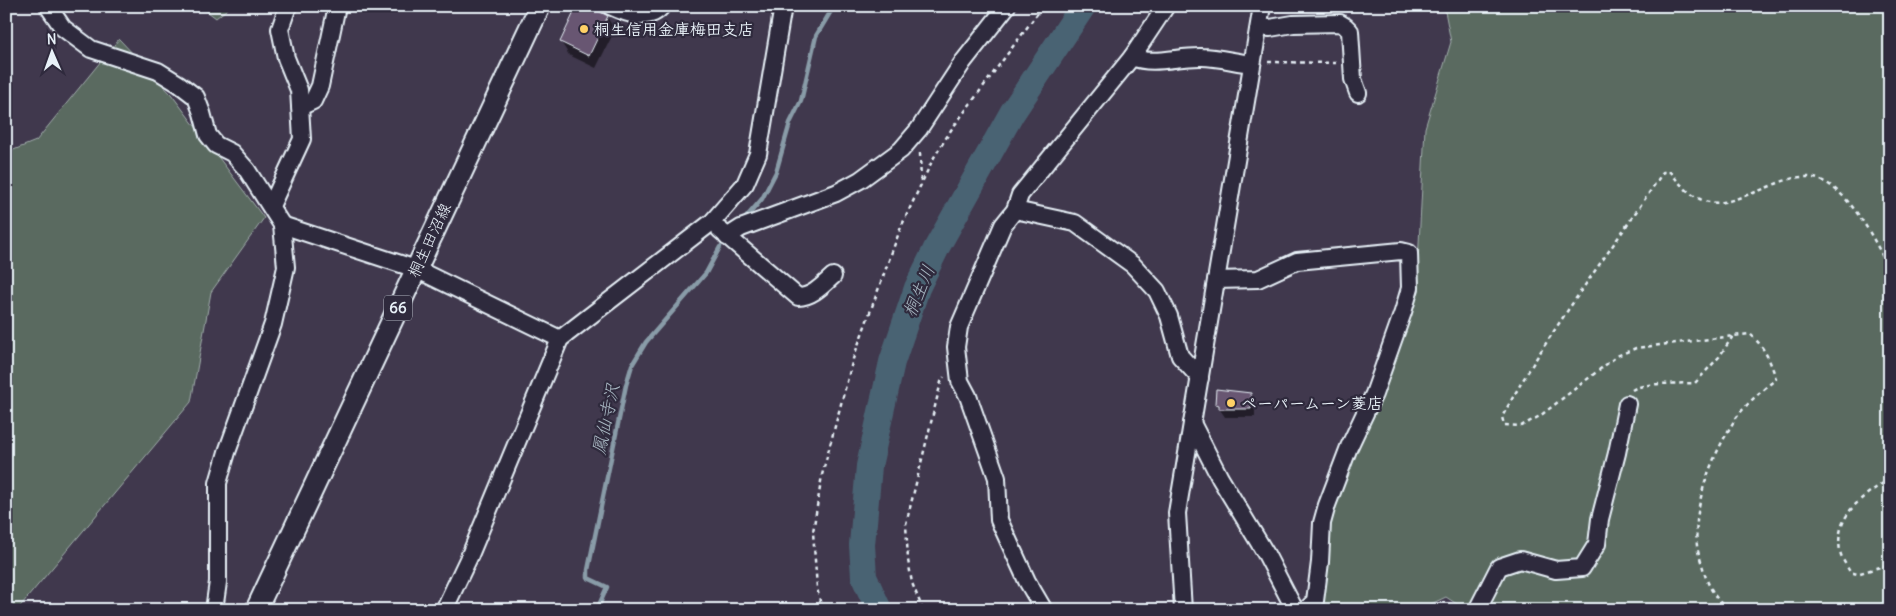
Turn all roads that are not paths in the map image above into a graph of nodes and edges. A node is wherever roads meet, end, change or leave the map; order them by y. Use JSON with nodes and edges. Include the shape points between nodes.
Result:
{"nodes":[{"id":1,"x":48,"y":6,"type":"edge"},
{"id":2,"x":288,"y":6,"type":"edge"},
{"id":3,"x":337,"y":6,"type":"edge"},
{"id":4,"x":540,"y":6,"type":"edge"},
{"id":5,"x":610,"y":6,"type":"edge"},
{"id":6,"x":662,"y":6,"type":"edge"},
{"id":7,"x":783,"y":6,"type":"edge"},
{"id":8,"x":1007,"y":6,"type":"edge"},
{"id":9,"x":1166,"y":6,"type":"edge"},
{"id":10,"x":1262,"y":6,"type":"edge"},
{"id":11,"x":1259,"y":26,"type":"junction"},
{"id":12,"x":1132,"y":57,"type":"junction"},
{"id":13,"x":1257,"y":63,"type":"junction"},
{"id":14,"x":1358,"y":93,"type":"dead end"},
{"id":15,"x":300,"y":107,"type":"junction"},
{"id":16,"x":271,"y":206,"type":"junction"},
{"id":17,"x":1015,"y":210,"type":"junction"},
{"id":18,"x":712,"y":222,"type":"junction"},
{"id":19,"x":282,"y":225,"type":"junction"},
{"id":20,"x":726,"y":237,"type":"junction"},
{"id":21,"x":416,"y":269,"type":"junction"},
{"id":22,"x":833,"y":276,"type":"dead end"},
{"id":23,"x":1216,"y":280,"type":"junction"},
{"id":24,"x":560,"y":339,"type":"junction"},
{"id":25,"x":1200,"y":378,"type":"junction"},
{"id":26,"x":1627,"y":404,"type":"road end"},
{"id":27,"x":1192,"y":423,"type":"junction"},
{"id":28,"x":214,"y":610,"type":"edge"},
{"id":29,"x":256,"y":610,"type":"edge"},
{"id":30,"x":444,"y":610,"type":"edge"},
{"id":31,"x":1044,"y":610,"type":"edge"},
{"id":32,"x":1183,"y":610,"type":"edge"},
{"id":33,"x":1295,"y":610,"type":"edge"},
{"id":34,"x":1306,"y":610,"type":"edge"},
{"id":35,"x":1477,"y":610,"type":"edge"}],
"edges":[{"from":1,"to":16,"type":"street","via":[[63,28],[91,49],[158,71],[196,98],[208,135],[216,145],[232,153]]},
{"from":2,"to":15,"type":"street","via":[[280,29],[286,58],[299,90]]},
{"from":3,"to":15,"type":"street","via":[[320,86],[313,102]]},
{"from":4,"to":21,"type":"main road","name":"桐生田沼線","number":"66"},
{"from":5,"to":6,"type":"street","via":[[639,16],[651,15]]},
{"from":7,"to":18,"type":"street","via":[[758,154],[746,184]]},
{"from":8,"to":20,"type":"street","via":[[901,150],[836,194],[741,228]]},
{"from":9,"to":12,"type":"street"},
{"from":10,"to":11,"type":"street"},
{"from":11,"to":13,"type":"street"},
{"from":11,"to":14,"type":"street","via":[[1340,23],[1346,26],[1350,31],[1353,79]]},
{"from":12,"to":13,"type":"street","via":[[1139,60],[1203,57]]},
{"from":12,"to":17,"type":"street","via":[[1020,195]]},
{"from":13,"to":23,"type":"street"},
{"from":15,"to":16,"type":"street","via":[[302,139]]},
{"from":16,"to":19,"type":"street"},
{"from":17,"to":25,"type":"street","via":[[1075,223],[1133,265],[1157,290],[1169,316],[1180,356]]},
{"from":17,"to":31,"type":"street","via":[[1002,225],[959,327],[956,347],[960,382],[997,478],[999,520]]},
{"from":18,"to":20,"type":"street"},
{"from":18,"to":24,"type":"street"},
{"from":19,"to":21,"type":"street"},
{"from":19,"to":28,"type":"street","via":[[286,267],[273,324],[218,483],[218,582]]},
{"from":20,"to":22,"type":"street","via":[[798,297],[811,294]]},
{"from":21,"to":24,"type":"street"},
{"from":21,"to":29,"type":"main road","name":"桐生田沼線","number":"66"},
{"from":23,"to":25,"type":"street"},
{"from":23,"to":34,"type":"street","via":[[1258,279],[1297,261],[1401,251],[1409,253],[1410,288],[1374,394],[1327,505],[1322,523],[1316,601]]},
{"from":24,"to":30,"type":"street"},
{"from":25,"to":27,"type":"street"},
{"from":26,"to":35,"type":"street","via":[[1597,544],[1582,568],[1556,570],[1520,560],[1499,567]]},
{"from":27,"to":32,"type":"street","via":[[1177,513]]},
{"from":27,"to":33,"type":"street"}]}
